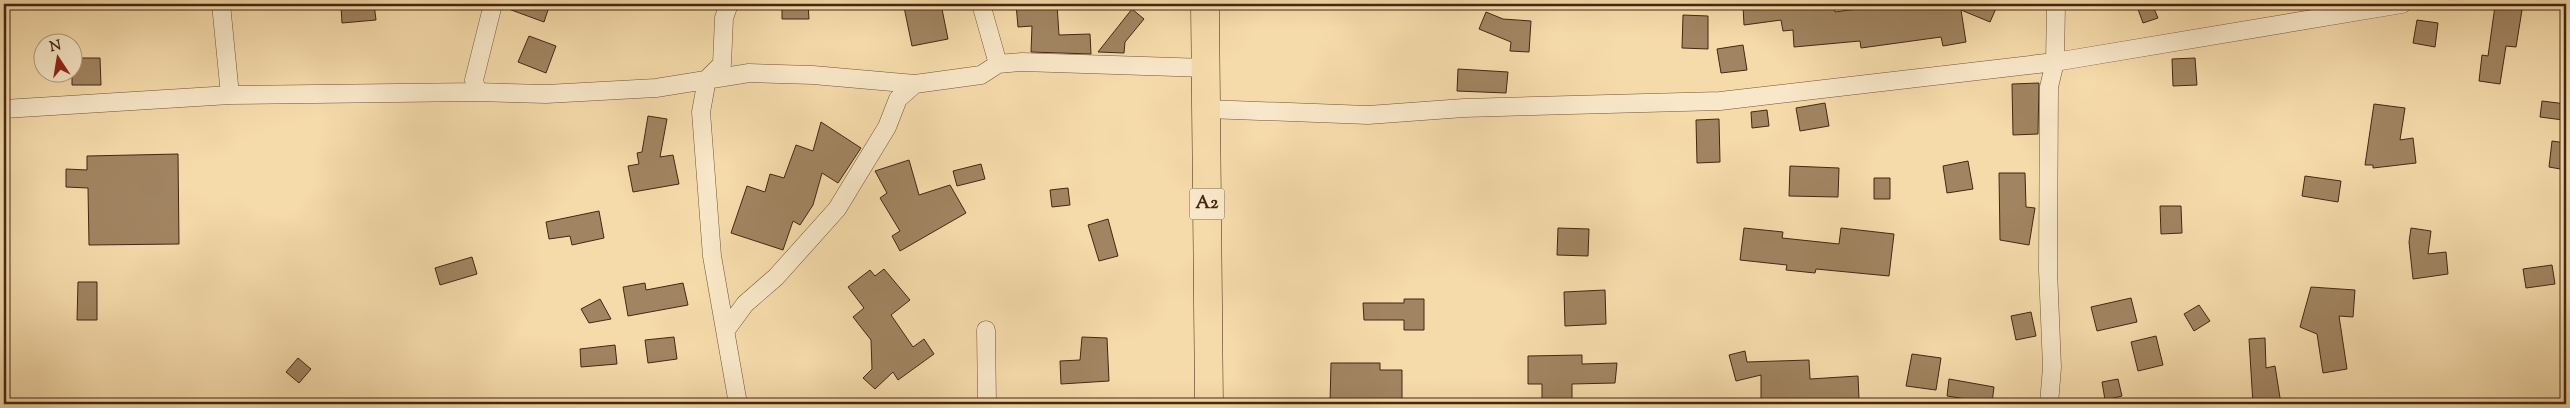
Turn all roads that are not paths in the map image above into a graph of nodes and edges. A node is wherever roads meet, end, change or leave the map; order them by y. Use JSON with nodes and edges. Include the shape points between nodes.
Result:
{"nodes":[{"id":1,"x":221,"y":4,"type":"edge"},
{"id":2,"x":493,"y":4,"type":"edge"},
{"id":3,"x":729,"y":4,"type":"edge"},
{"id":4,"x":981,"y":4,"type":"edge"},
{"id":5,"x":1205,"y":4,"type":"edge"},
{"id":6,"x":2056,"y":4,"type":"edge"},
{"id":7,"x":2402,"y":4,"type":"edge"},
{"id":8,"x":2055,"y":62,"type":"junction"},
{"id":9,"x":998,"y":64,"type":"junction"},
{"id":10,"x":1206,"y":68,"type":"junction"},
{"id":11,"x":706,"y":79,"type":"junction"},
{"id":12,"x":915,"y":84,"type":"junction"},
{"id":13,"x":477,"y":92,"type":"junction"},
{"id":14,"x":230,"y":95,"type":"junction"},
{"id":15,"x":1207,"y":108,"type":"junction"},
{"id":16,"x":4,"y":109,"type":"edge"},
{"id":17,"x":726,"y":330,"type":"junction"},
{"id":18,"x":986,"y":330,"type":"dead end"},
{"id":19,"x":738,"y":404,"type":"edge"},
{"id":20,"x":987,"y":404,"type":"edge"},
{"id":21,"x":1209,"y":404,"type":"edge"},
{"id":22,"x":2049,"y":404,"type":"edge"}],
"edges":[{"from":1,"to":14,"type":"street"},
{"from":2,"to":13,"type":"street","via":[[474,80]]},
{"from":3,"to":11,"type":"street","via":[[724,18],[722,64]]},
{"from":4,"to":9,"type":"street"},
{"from":5,"to":10,"type":"highway","number":"A2"},
{"from":6,"to":8,"type":"street"},
{"from":7,"to":8,"type":"street"},
{"from":8,"to":15,"type":"street","via":[[1720,101],[1434,109],[1368,115]]},
{"from":8,"to":22,"type":"street","via":[[2049,87],[2048,280],[2052,367]]},
{"from":9,"to":10,"type":"street","via":[[1060,62]]},
{"from":9,"to":12,"type":"street","via":[[981,76]]},
{"from":10,"to":15,"type":"highway","number":"A2"},
{"from":11,"to":12,"type":"street","via":[[749,73]]},
{"from":11,"to":13,"type":"street","via":[[656,88],[546,94]]},
{"from":11,"to":17,"type":"street","via":[[701,112],[705,179],[712,256]]},
{"from":12,"to":17,"type":"street","via":[[898,99],[887,127],[837,209],[776,277],[745,304]]},
{"from":13,"to":14,"type":"street"},
{"from":14,"to":16,"type":"street"},
{"from":15,"to":21,"type":"highway","number":"A2"},
{"from":17,"to":19,"type":"street"},
{"from":18,"to":20,"type":"street"}]}
